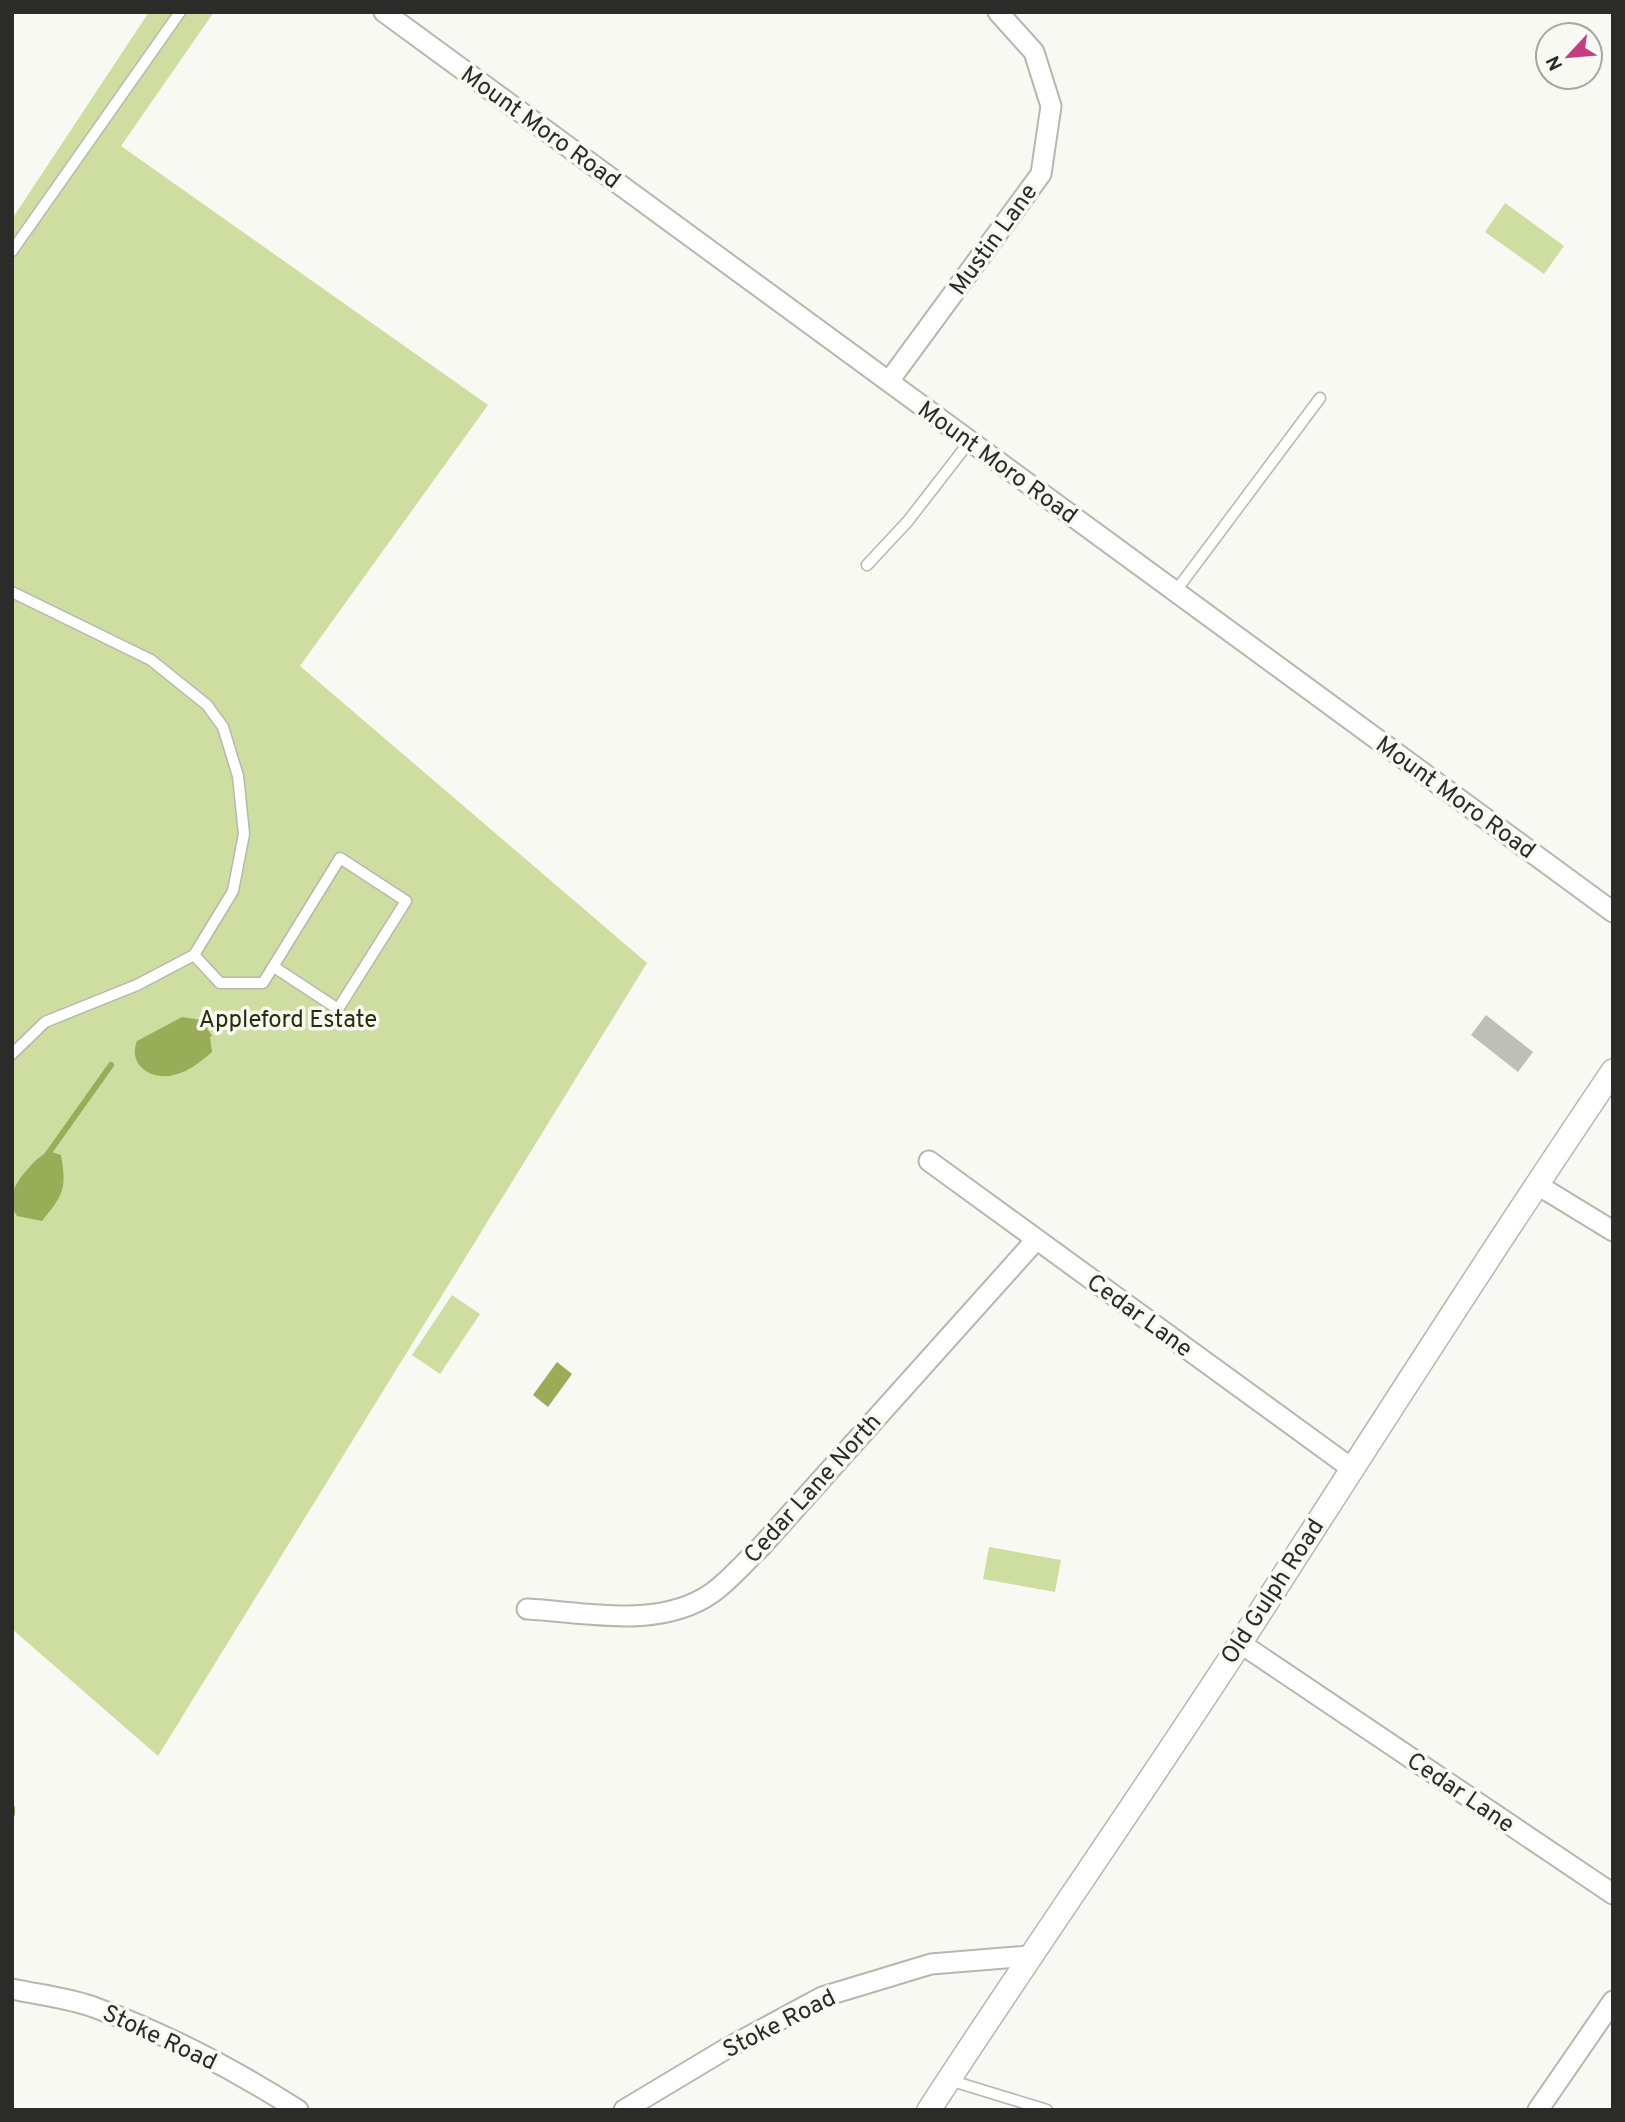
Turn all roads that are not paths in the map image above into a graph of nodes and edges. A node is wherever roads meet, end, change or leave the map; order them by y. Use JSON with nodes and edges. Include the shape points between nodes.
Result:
{"nodes":[{"id":1,"x":180,"y":12,"type":"edge"},
{"id":2,"x":384,"y":12,"type":"edge"},
{"id":3,"x":998,"y":12,"type":"edge"},
{"id":4,"x":12,"y":251,"type":"edge"},
{"id":5,"x":889,"y":381,"type":"junction"},
{"id":6,"x":1320,"y":398,"type":"dead end"},
{"id":7,"x":970,"y":441,"type":"junction"},
{"id":8,"x":867,"y":565,"type":"dead end"},
{"id":9,"x":12,"y":592,"type":"edge"},
{"id":10,"x":1175,"y":592,"type":"junction"},
{"id":11,"x":1613,"y":912,"type":"edge"},
{"id":12,"x":194,"y":955,"type":"junction"},
{"id":13,"x":274,"y":967,"type":"junction"},
{"id":14,"x":12,"y":1054,"type":"edge"},
{"id":15,"x":1613,"y":1070,"type":"edge"},
{"id":16,"x":929,"y":1161,"type":"dead end"},
{"id":17,"x":1536,"y":1184,"type":"junction"},
{"id":18,"x":1613,"y":1231,"type":"edge"},
{"id":19,"x":1036,"y":1240,"type":"junction"},
{"id":20,"x":1351,"y":1468,"type":"junction"},
{"id":21,"x":527,"y":1609,"type":"dead end"},
{"id":22,"x":1240,"y":1643,"type":"junction"},
{"id":23,"x":1613,"y":1894,"type":"edge"},
{"id":24,"x":1029,"y":1956,"type":"junction"},
{"id":25,"x":12,"y":1989,"type":"edge"},
{"id":26,"x":1613,"y":2001,"type":"edge"},
{"id":27,"x":948,"y":2080,"type":"junction"},
{"id":28,"x":298,"y":2110,"type":"edge"},
{"id":29,"x":624,"y":2110,"type":"edge"},
{"id":30,"x":929,"y":2110,"type":"edge"},
{"id":31,"x":1047,"y":2110,"type":"edge"},
{"id":32,"x":1538,"y":2110,"type":"edge"}],
"edges":[{"from":1,"to":4,"type":"lane"},
{"from":2,"to":5,"type":"street","name":"Mount Moro Road"},
{"from":3,"to":5,"type":"street","name":"Mustin Lane","via":[[1034,52],[1051,106],[1041,174]]},
{"from":5,"to":7,"type":"street","name":"Mount Moro Road"},
{"from":6,"to":10,"type":"lane"},
{"from":7,"to":8,"type":"lane"},
{"from":7,"to":10,"type":"street","name":"Mount Moro Road"},
{"from":9,"to":12,"type":"lane","via":[[152,660],[207,705],[223,727],[238,776],[244,834],[233,891]]},
{"from":10,"to":11,"type":"street","name":"Mount Moro Road"},
{"from":12,"to":13,"type":"lane","via":[[220,983],[263,983]]},
{"from":12,"to":14,"type":"lane","via":[[137,985],[45,1022]]},
{"from":13,"to":13,"type":"lane","via":[[340,858],[406,901],[338,1009]]},
{"from":15,"to":17,"type":"street","name":"Old Gulph Road"},
{"from":16,"to":19,"type":"street","name":"Cedar Lane"},
{"from":17,"to":18,"type":"street"},
{"from":17,"to":20,"type":"street","name":"Old Gulph Road"},
{"from":19,"to":20,"type":"street","name":"Cedar Lane"},
{"from":19,"to":21,"type":"street","name":"Cedar Lane North","via":[[759,1549],[713,1593],[659,1614],[616,1616]]},
{"from":20,"to":22,"type":"street","name":"Old Gulph Road"},
{"from":22,"to":23,"type":"street","name":"Cedar Lane"},
{"from":22,"to":24,"type":"street","name":"Old Gulph Road"},
{"from":24,"to":27,"type":"street","name":"Old Gulph Road"},
{"from":24,"to":29,"type":"street","name":"Stoke Road","via":[[931,1964],[822,1997]]},
{"from":25,"to":28,"type":"street","name":"Stoke Road","via":[[94,2007],[194,2051]]},
{"from":26,"to":32,"type":"street"},
{"from":27,"to":30,"type":"street","name":"Old Gulph Road"},
{"from":27,"to":31,"type":"lane"}]}
